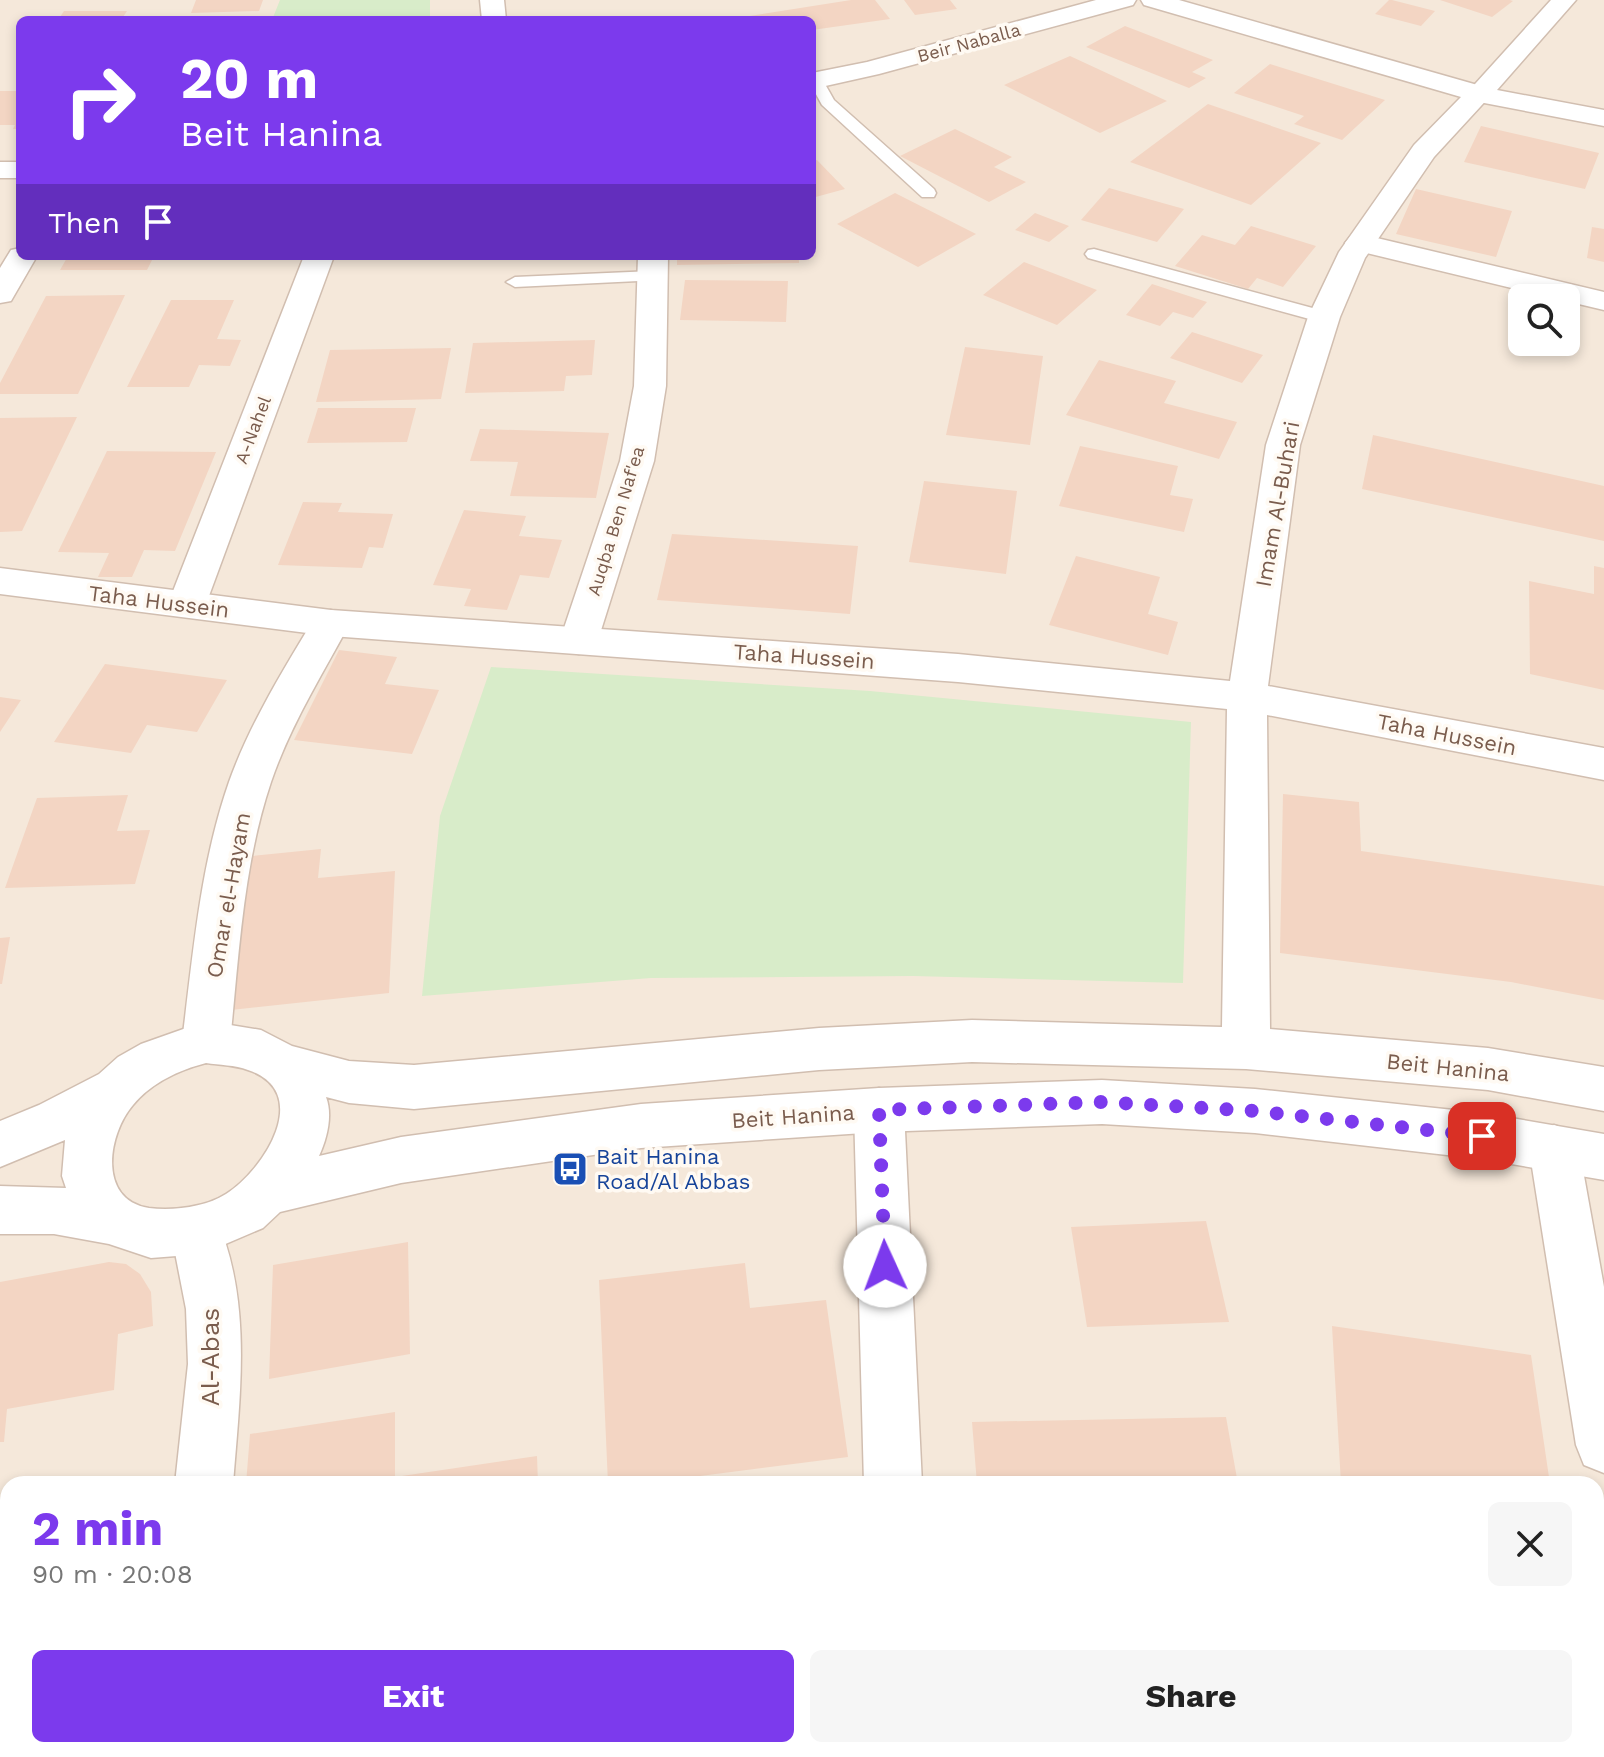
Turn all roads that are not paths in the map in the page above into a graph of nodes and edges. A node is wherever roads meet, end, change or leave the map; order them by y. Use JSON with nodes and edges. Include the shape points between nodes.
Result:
{"nodes":[{"id":1,"x":1124,"y":0,"type":"edge"},
{"id":2,"x":1153,"y":0,"type":"edge"},
{"id":3,"x":1564,"y":0,"type":"edge"},
{"id":4,"x":816,"y":80,"type":"edge"},
{"id":5,"x":816,"y":83,"type":"edge"},
{"id":6,"x":1479,"y":94,"type":"junction"},
{"id":7,"x":1604,"y":118,"type":"edge"},
{"id":8,"x":928,"y":193,"type":"dead end"},
{"id":9,"x":1360,"y":243,"type":"junction"},
{"id":10,"x":1094,"y":254,"type":"dead end"},
{"id":11,"x":20,"y":260,"type":"edge"},
{"id":12,"x":317,"y":260,"type":"edge"},
{"id":13,"x":653,"y":266,"type":"edge"},
{"id":14,"x":515,"y":282,"type":"dead end"},
{"id":15,"x":0,"y":294,"type":"edge"},
{"id":16,"x":1604,"y":301,"type":"edge"},
{"id":17,"x":1324,"y":317,"type":"junction"},
{"id":18,"x":0,"y":581,"type":"edge"},
{"id":19,"x":187,"y":604,"type":"junction"},
{"id":20,"x":331,"y":623,"type":"junction"},
{"id":21,"x":579,"y":640,"type":"junction"},
{"id":22,"x":1247,"y":697,"type":"junction"},
{"id":23,"x":1604,"y":764,"type":"edge"},
{"id":24,"x":206,"y":1042,"type":"junction"},
{"id":25,"x":1246,"y":1048,"type":"junction"},
{"id":26,"x":287,"y":1066,"type":"junction"},
{"id":27,"x":118,"y":1088,"type":"junction"},
{"id":28,"x":1604,"y":1089,"type":"edge"},
{"id":29,"x":879,"y":1110,"type":"junction"},
{"id":30,"x":0,"y":1144,"type":"edge"},
{"id":31,"x":1554,"y":1148,"type":"junction"},
{"id":32,"x":1604,"y":1157,"type":"edge"},
{"id":33,"x":272,"y":1190,"type":"junction"},
{"id":34,"x":0,"y":1210,"type":"edge"},
{"id":35,"x":116,"y":1221,"type":"junction"},
{"id":36,"x":197,"y":1232,"type":"junction"},
{"id":37,"x":1604,"y":1445,"type":"edge"},
{"id":38,"x":205,"y":1476,"type":"edge"},
{"id":39,"x":893,"y":1476,"type":"edge"}],
"edges":[{"from":1,"to":4,"type":"street","name":"Beir Naballa"},
{"from":2,"to":6,"type":"street"},
{"from":3,"to":6,"type":"street","name":"Imam Al-Buhari"},
{"from":5,"to":8,"type":"lane","via":[[828,102]]},
{"from":6,"to":7,"type":"street"},
{"from":6,"to":9,"type":"street","name":"Imam Al-Buhari","via":[[1424,151]]},
{"from":9,"to":16,"type":"street"},
{"from":9,"to":17,"type":"street","name":"Imam Al-Buhari"},
{"from":10,"to":17,"type":"lane"},
{"from":11,"to":15,"type":"street"},
{"from":12,"to":19,"type":"street","name":"A-Nahel"},
{"from":13,"to":14,"type":"lane"},
{"from":13,"to":21,"type":"street","name":"Auqba Ben Naf'ea","via":[[650,386],[637,461]]},
{"from":17,"to":22,"type":"street","name":"Imam Al-Buhari","via":[[1283,445]]},
{"from":18,"to":19,"type":"street","name":"Taha Hussein"},
{"from":19,"to":20,"type":"street","name":"Taha Hussein"},
{"from":20,"to":21,"type":"street","name":"Taha Hussein"},
{"from":20,"to":24,"type":"street","name":"Omar el-Hayam","via":[[270,737],[243,804],[219,926]]},
{"from":21,"to":22,"type":"street","name":"Taha Hussein","via":[[958,668]]},
{"from":22,"to":23,"type":"street","name":"Taha Hussein"},
{"from":22,"to":25,"type":"street","name":"Imam Al-Buhari"},
{"from":24,"to":26,"type":"street","via":[[237,1042],[265,1050]]},
{"from":24,"to":27,"type":"street","via":[[174,1050]]},
{"from":25,"to":26,"type":"street","name":"Beit Hanina","via":[[972,1041],[819,1049],[414,1087],[349,1082]]},
{"from":25,"to":28,"type":"street","name":"Beit Hanina","via":[[1488,1069]]},
{"from":26,"to":33,"type":"street","via":[[301,1088],[305,1127],[288,1170]]},
{"from":27,"to":30,"type":"street"},
{"from":27,"to":35,"type":"street","via":[[100,1110],[85,1160],[98,1205]]},
{"from":29,"to":31,"type":"street","name":"Beit Hanina","via":[[1102,1102],[1269,1113]]},
{"from":29,"to":33,"type":"street","name":"Beit Hanina","via":[[641,1126],[401,1160]]},
{"from":29,"to":39,"type":"street"},
{"from":31,"to":32,"type":"street","name":"Beit Hanina"},
{"from":31,"to":37,"type":"street"},
{"from":33,"to":36,"type":"street","via":[[226,1222]]},
{"from":34,"to":35,"type":"street","via":[[54,1210]]},
{"from":35,"to":36,"type":"street","via":[[153,1233]]},
{"from":36,"to":38,"type":"street","name":"Al-Abas","via":[[213,1309],[215,1364]]}]}
